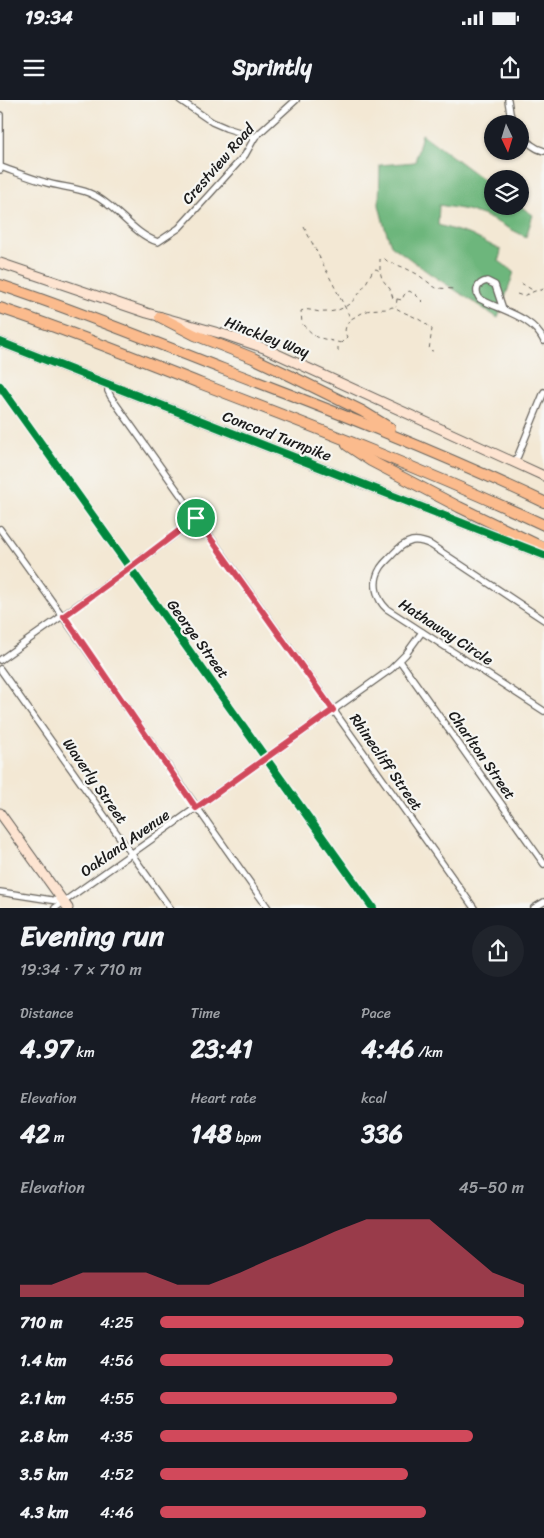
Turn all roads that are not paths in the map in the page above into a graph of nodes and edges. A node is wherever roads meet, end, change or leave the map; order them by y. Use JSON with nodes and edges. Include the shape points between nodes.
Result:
{"nodes":[{"id":1,"x":180,"y":100,"type":"edge"},
{"id":2,"x":296,"y":100,"type":"edge"},
{"id":3,"x":508,"y":100,"type":"edge"},
{"id":4,"x":0,"y":115,"type":"edge"},
{"id":5,"x":511,"y":115,"type":"edge"},
{"id":6,"x":255,"y":137,"type":"junction"},
{"id":7,"x":529,"y":143,"type":"edge"},
{"id":8,"x":544,"y":152,"type":"edge"},
{"id":9,"x":1,"y":167,"type":"edge"},
{"id":10,"x":0,"y":171,"type":"edge"},
{"id":11,"x":0,"y":263,"type":"edge"},
{"id":12,"x":0,"y":285,"type":"edge"},
{"id":13,"x":0,"y":308,"type":"edge"},
{"id":14,"x":503,"y":309,"type":"junction"},
{"id":15,"x":160,"y":317,"type":"junction"},
{"id":16,"x":544,"y":341,"type":"edge"},
{"id":17,"x":0,"y":342,"type":"edge"},
{"id":18,"x":108,"y":384,"type":"junction"},
{"id":19,"x":0,"y":386,"type":"edge"},
{"id":20,"x":544,"y":392,"type":"edge"},
{"id":21,"x":328,"y":432,"type":"junction"},
{"id":22,"x":416,"y":445,"type":"junction"},
{"id":23,"x":515,"y":463,"type":"junction"},
{"id":24,"x":544,"y":476,"type":"edge"},
{"id":25,"x":544,"y":502,"type":"edge"},
{"id":26,"x":196,"y":518,"type":"junction"},
{"id":27,"x":544,"y":525,"type":"edge"},
{"id":28,"x":0,"y":529,"type":"edge"},
{"id":29,"x":544,"y":548,"type":"edge"},
{"id":30,"x":544,"y":556,"type":"edge"},
{"id":31,"x":130,"y":568,"type":"junction"},
{"id":32,"x":64,"y":616,"type":"junction"},
{"id":33,"x":544,"y":620,"type":"edge"},
{"id":34,"x":422,"y":632,"type":"junction"},
{"id":35,"x":0,"y":660,"type":"edge"},
{"id":36,"x":400,"y":662,"type":"junction"},
{"id":37,"x":0,"y":669,"type":"edge"},
{"id":38,"x":333,"y":710,"type":"junction"},
{"id":39,"x":544,"y":711,"type":"edge"},
{"id":40,"x":266,"y":758,"type":"junction"},
{"id":41,"x":196,"y":808,"type":"junction"},
{"id":42,"x":0,"y":813,"type":"edge"},
{"id":43,"x":131,"y":854,"type":"junction"},
{"id":44,"x":544,"y":864,"type":"edge"},
{"id":45,"x":0,"y":892,"type":"edge"},
{"id":46,"x":544,"y":902,"type":"edge"},
{"id":47,"x":66,"y":905,"type":"edge"},
{"id":48,"x":55,"y":908,"type":"edge"},
{"id":49,"x":170,"y":908,"type":"edge"},
{"id":50,"x":268,"y":908,"type":"edge"},
{"id":51,"x":374,"y":908,"type":"edge"},
{"id":52,"x":474,"y":908,"type":"edge"},
{"id":53,"x":534,"y":908,"type":"edge"}],
"edges":[{"from":1,"to":6,"type":"street","via":[[212,122]]},
{"from":2,"to":6,"type":"street","name":"Crestview Road"},
{"from":3,"to":5,"type":"street"},
{"from":4,"to":9,"type":"street"},
{"from":6,"to":9,"type":"street","name":"Crestview Road","via":[[245,155],[179,228],[158,242],[140,233],[116,210],[90,193],[45,183]]},
{"from":7,"to":8,"type":"street"},
{"from":9,"to":10,"type":"street"},
{"from":11,"to":15,"type":"main road","name":"Hinckley Way"},
{"from":12,"to":22,"type":"highway"},
{"from":13,"to":21,"type":"highway","name":"Concord Turnpike"},
{"from":14,"to":14,"type":"street","via":[[493,283],[486,281],[480,284],[477,289],[480,299]]},
{"from":14,"to":16,"type":"street","via":[[535,329]]},
{"from":15,"to":22,"type":"highway","via":[[362,411]]},
{"from":15,"to":23,"type":"main road","name":"Hinckley Way","via":[[270,351]]},
{"from":17,"to":18,"type":"main road","name":"Concord Turnpike"},
{"from":18,"to":26,"type":"street","name":"Rhinecliff Street","via":[[111,397]]},
{"from":18,"to":30,"type":"main road","name":"Concord Turnpike"},
{"from":19,"to":31,"type":"street","name":"George Street"},
{"from":20,"to":23,"type":"street"},
{"from":21,"to":27,"type":"highway","name":"Concord Turnpike","via":[[432,474]]},
{"from":21,"to":29,"type":"highway","via":[[371,461]]},
{"from":22,"to":25,"type":"highway"},
{"from":23,"to":24,"type":"main road"},
{"from":26,"to":31,"type":"street"},
{"from":26,"to":38,"type":"street","name":"Rhinecliff Street"},
{"from":28,"to":32,"type":"street"},
{"from":31,"to":32,"type":"street"},
{"from":31,"to":40,"type":"street","name":"George Street"},
{"from":32,"to":35,"type":"street"},
{"from":32,"to":41,"type":"street"},
{"from":33,"to":34,"type":"street","name":"Hathaway Circle","via":[[431,545],[414,540],[400,547],[381,567],[376,589],[387,609]]},
{"from":34,"to":36,"type":"street","name":"Oakland Avenue"},
{"from":34,"to":39,"type":"street","name":"Hathaway Circle"},
{"from":36,"to":38,"type":"street","name":"Oakland Avenue"},
{"from":36,"to":44,"type":"street","name":"Charlton Street"},
{"from":37,"to":43,"type":"street","name":"Waverly Street"},
{"from":38,"to":40,"type":"street","name":"Oakland Avenue"},
{"from":38,"to":52,"type":"street","name":"Rhinecliff Street"},
{"from":40,"to":41,"type":"street","name":"Oakland Avenue"},
{"from":40,"to":51,"type":"street","name":"George Street"},
{"from":41,"to":43,"type":"street","name":"Oakland Avenue"},
{"from":41,"to":50,"type":"street"},
{"from":42,"to":47,"type":"main road"},
{"from":43,"to":47,"type":"street","name":"Oakland Avenue"},
{"from":43,"to":49,"type":"street","name":"Waverly Street"},
{"from":45,"to":47,"type":"street"},
{"from":46,"to":53,"type":"street"},
{"from":47,"to":48,"type":"street","name":"Oakland Avenue"}]}
